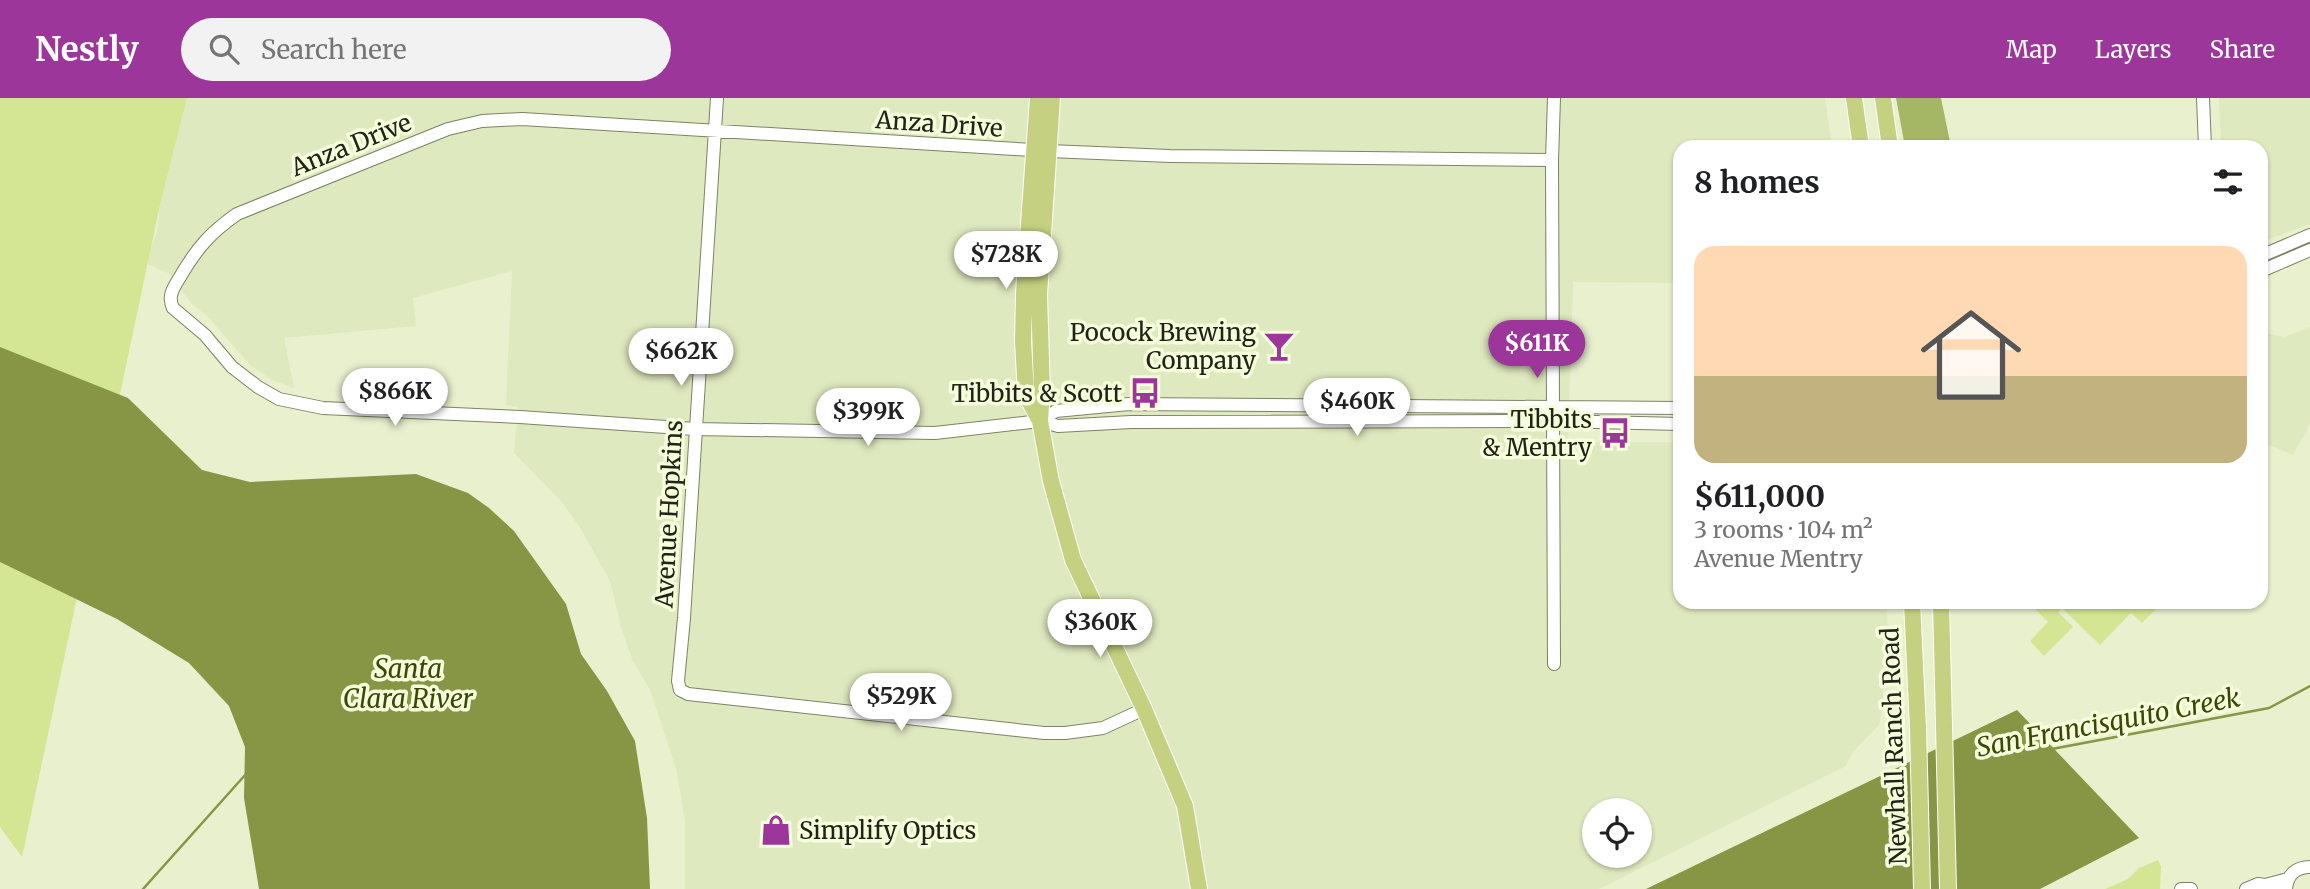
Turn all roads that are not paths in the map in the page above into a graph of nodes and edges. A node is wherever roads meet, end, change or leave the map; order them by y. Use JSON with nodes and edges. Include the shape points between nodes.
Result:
{"nodes":[{"id":1,"x":718,"y":98,"type":"edge"},
{"id":2,"x":1038,"y":98,"type":"edge"},
{"id":3,"x":1052,"y":98,"type":"edge"},
{"id":4,"x":1554,"y":98,"type":"edge"},
{"id":5,"x":1854,"y":98,"type":"edge"},
{"id":6,"x":1883,"y":98,"type":"edge"},
{"id":7,"x":2203,"y":98,"type":"edge"},
{"id":8,"x":715,"y":132,"type":"junction"},
{"id":9,"x":1860,"y":140,"type":"edge"},
{"id":10,"x":1889,"y":140,"type":"edge"},
{"id":11,"x":2205,"y":140,"type":"edge"},
{"id":12,"x":1041,"y":151,"type":"junction"},
{"id":13,"x":1552,"y":160,"type":"junction"},
{"id":14,"x":2310,"y":235,"type":"edge"},
{"id":15,"x":2310,"y":250,"type":"edge"},
{"id":16,"x":2268,"y":253,"type":"edge"},
{"id":17,"x":2268,"y":268,"type":"edge"},
{"id":18,"x":1554,"y":407,"type":"junction"},
{"id":19,"x":1673,"y":408,"type":"edge"},
{"id":20,"x":1040,"y":421,"type":"junction"},
{"id":21,"x":1554,"y":421,"type":"junction"},
{"id":22,"x":1673,"y":424,"type":"edge"},
{"id":23,"x":695,"y":429,"type":"junction"},
{"id":24,"x":1912,"y":609,"type":"edge"},
{"id":25,"x":1941,"y":609,"type":"edge"},
{"id":26,"x":1554,"y":664,"type":"dead end"},
{"id":27,"x":1144,"y":709,"type":"junction"},
{"id":28,"x":2307,"y":864,"type":"edge"},
{"id":29,"x":2287,"y":884,"type":"edge"},
{"id":30,"x":2270,"y":887,"type":"edge"},
{"id":31,"x":1199,"y":889,"type":"edge"},
{"id":32,"x":1922,"y":889,"type":"edge"},
{"id":33,"x":1948,"y":889,"type":"edge"},
{"id":34,"x":2181,"y":889,"type":"edge"},
{"id":35,"x":2191,"y":889,"type":"edge"},
{"id":36,"x":2246,"y":889,"type":"edge"}],
"edges":[{"from":1,"to":8,"type":"street","name":"Avenue Hopkins"},
{"from":2,"to":12,"type":"main road"},
{"from":3,"to":12,"type":"main road"},
{"from":4,"to":13,"type":"street"},
{"from":5,"to":9,"type":"main road"},
{"from":6,"to":10,"type":"main road"},
{"from":7,"to":11,"type":"street"},
{"from":8,"to":12,"type":"street","name":"Anza Drive"},
{"from":8,"to":23,"type":"street","name":"Avenue Hopkins"},
{"from":8,"to":23,"type":"street","name":"Anza Drive","via":[[513,119],[460,124],[237,214],[199,246],[171,294],[173,308],[205,335],[232,367],[279,399],[297,404]]},
{"from":12,"to":13,"type":"street","name":"Anza Drive"},
{"from":12,"to":20,"type":"main road","via":[[1023,341],[1026,395]]},
{"from":13,"to":18,"type":"street"},
{"from":14,"to":16,"type":"street"},
{"from":15,"to":17,"type":"street"},
{"from":18,"to":19,"type":"street"},
{"from":18,"to":20,"type":"street","via":[[1129,404],[1056,411]]},
{"from":18,"to":21,"type":"street"},
{"from":20,"to":21,"type":"street","via":[[1058,426]]},
{"from":20,"to":23,"type":"street","via":[[935,433]]},
{"from":20,"to":27,"type":"main road","via":[[1073,560]]},
{"from":21,"to":22,"type":"street"},
{"from":21,"to":26,"type":"street"},
{"from":23,"to":27,"type":"street","name":"Avenue Hopkins","via":[[680,690],[1044,733],[1103,728]]},
{"from":24,"to":32,"type":"main road","name":"Newhall Ranch Road"},
{"from":25,"to":33,"type":"main road","name":"Newhall Ranch Road"},
{"from":27,"to":31,"type":"main road","via":[[1185,806]]},
{"from":28,"to":29,"type":"street","via":[[2296,870]]},
{"from":29,"to":30,"type":"street"},
{"from":30,"to":36,"type":"street","via":[[2258,884]]},
{"from":34,"to":35,"type":"street"}]}
